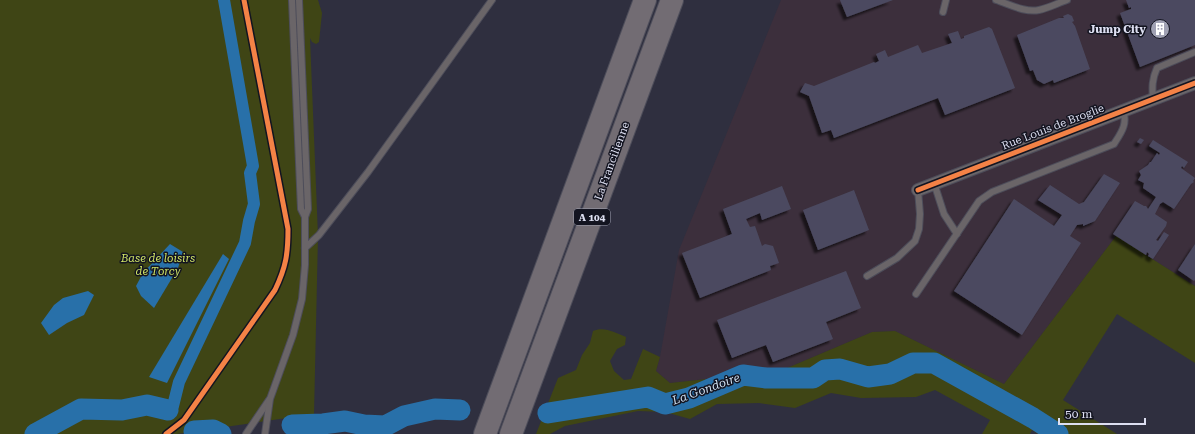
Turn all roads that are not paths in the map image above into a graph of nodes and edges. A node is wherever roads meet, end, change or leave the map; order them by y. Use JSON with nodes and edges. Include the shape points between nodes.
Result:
{"nodes":[{"id":1,"x":292,"y":0,"type":"edge"},
{"id":2,"x":299,"y":0,"type":"edge"},
{"id":3,"x":492,"y":0,"type":"edge"},
{"id":4,"x":645,"y":0,"type":"edge"},
{"id":5,"x":672,"y":0,"type":"edge"},
{"id":6,"x":946,"y":0,"type":"edge"},
{"id":7,"x":996,"y":0,"type":"edge"},
{"id":8,"x":1067,"y":0,"type":"edge"},
{"id":9,"x":943,"y":12,"type":"dead end"},
{"id":10,"x":1195,"y":52,"type":"edge"},
{"id":11,"x":1195,"y":83,"type":"edge"},
{"id":12,"x":1154,"y":99,"type":"junction"},
{"id":13,"x":1123,"y":110,"type":"junction"},
{"id":14,"x":934,"y":183,"type":"junction"},
{"id":15,"x":918,"y":190,"type":"joint"},
{"id":16,"x":305,"y":217,"type":"junction"},
{"id":17,"x":956,"y":234,"type":"junction"},
{"id":18,"x":305,"y":248,"type":"junction"},
{"id":19,"x":867,"y":276,"type":"dead end"},
{"id":20,"x":916,"y":294,"type":"dead end"},
{"id":21,"x":270,"y":399,"type":"junction"},
{"id":22,"x":246,"y":434,"type":"edge"},
{"id":23,"x":265,"y":434,"type":"edge"},
{"id":24,"x":485,"y":434,"type":"edge"},
{"id":25,"x":511,"y":434,"type":"edge"}],
"edges":[{"from":1,"to":16,"type":"lane","via":[[301,209]]},
{"from":2,"to":16,"type":"lane","via":[[308,209]]},
{"from":3,"to":18,"type":"lane","via":[[368,172],[319,235]]},
{"from":4,"to":24,"type":"highway","number":"A 104"},
{"from":5,"to":25,"type":"highway","name":"La Francilienne","number":"A 104"},
{"from":6,"to":9,"type":"lane"},
{"from":7,"to":8,"type":"lane","via":[[1019,8],[1039,10]]},
{"from":10,"to":12,"type":"lane","via":[[1157,68],[1152,86]]},
{"from":11,"to":12,"type":"street","name":"Rue Louis de Broglie"},
{"from":12,"to":13,"type":"street","name":"Rue Louis de Broglie"},
{"from":13,"to":14,"type":"street","name":"Rue Louis de Broglie"},
{"from":13,"to":17,"type":"lane","via":[[1124,129],[1114,144],[992,192],[979,201]]},
{"from":14,"to":15,"type":"street","name":"Rue Louis de Broglie"},
{"from":14,"to":17,"type":"lane","via":[[944,214]]},
{"from":15,"to":19,"type":"lane","via":[[920,214],[915,241],[897,258]]},
{"from":16,"to":18,"type":"lane"},
{"from":17,"to":20,"type":"lane"},
{"from":18,"to":21,"type":"lane","via":[[302,299],[293,335]]},
{"from":21,"to":22,"type":"lane"},
{"from":21,"to":23,"type":"lane"}]}
